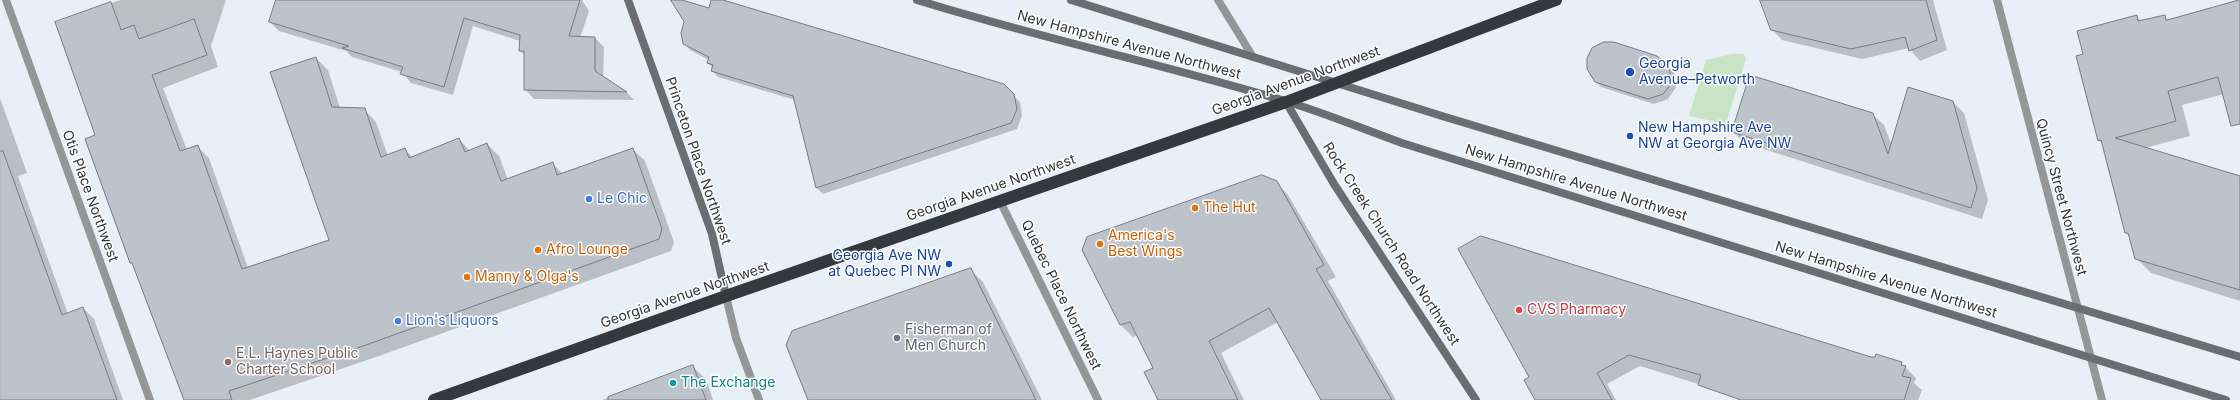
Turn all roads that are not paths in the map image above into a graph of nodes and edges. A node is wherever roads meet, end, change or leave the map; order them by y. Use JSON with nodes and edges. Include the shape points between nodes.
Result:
{"nodes":[{"id":1,"x":6,"y":0,"type":"edge"},
{"id":2,"x":628,"y":0,"type":"edge"},
{"id":3,"x":917,"y":0,"type":"edge"},
{"id":4,"x":1071,"y":0,"type":"edge"},
{"id":5,"x":1218,"y":0,"type":"edge"},
{"id":6,"x":1556,"y":0,"type":"edge"},
{"id":7,"x":1996,"y":0,"type":"edge"},
{"id":8,"x":1253,"y":57,"type":"junction"},
{"id":9,"x":1337,"y":82,"type":"junction"},
{"id":10,"x":1286,"y":102,"type":"junction"},
{"id":11,"x":1000,"y":201,"type":"junction"},
{"id":12,"x":726,"y":296,"type":"junction"},
{"id":13,"x":2077,"y":309,"type":"junction"},
{"id":14,"x":2240,"y":357,"type":"edge"},
{"id":15,"x":2091,"y":359,"type":"junction"},
{"id":16,"x":150,"y":400,"type":"edge"},
{"id":17,"x":434,"y":400,"type":"edge"},
{"id":18,"x":759,"y":400,"type":"edge"},
{"id":19,"x":1098,"y":400,"type":"edge"},
{"id":20,"x":1476,"y":400,"type":"edge"},
{"id":21,"x":2102,"y":400,"type":"edge"},
{"id":22,"x":2226,"y":400,"type":"edge"}],
"edges":[{"from":1,"to":16,"type":"street","name":"Otis Place Northwest"},
{"from":2,"to":12,"type":"main road","name":"Princeton Place Northwest","via":[[712,234]]},
{"from":3,"to":10,"type":"main road","name":"New Hampshire Avenue Northwest"},
{"from":4,"to":8,"type":"main road","name":"New Hampshire Avenue Northwest"},
{"from":5,"to":8,"type":"street"},
{"from":6,"to":9,"type":"highway","name":"Georgia Avenue Northwest"},
{"from":7,"to":13,"type":"street","name":"Quincy Street Northwest"},
{"from":8,"to":9,"type":"main road","name":"New Hampshire Avenue Northwest"},
{"from":9,"to":10,"type":"highway","name":"Georgia Avenue Northwest"},
{"from":9,"to":13,"type":"main road","name":"New Hampshire Avenue Northwest"},
{"from":10,"to":11,"type":"highway","name":"Georgia Avenue Northwest"},
{"from":10,"to":15,"type":"main road","name":"New Hampshire Avenue Northwest","via":[[1402,143]]},
{"from":10,"to":20,"type":"main road","name":"Rock Creek Church Road Northwest","via":[[1334,184]]},
{"from":11,"to":12,"type":"highway","name":"Georgia Avenue Northwest"},
{"from":11,"to":19,"type":"street","name":"Quebec Place Northwest"},
{"from":12,"to":17,"type":"highway","name":"Georgia Avenue Northwest"},
{"from":12,"to":18,"type":"street","name":"Princeton Place Northwest","via":[[736,338]]},
{"from":13,"to":14,"type":"main road","name":"New Hampshire Avenue Northwest"},
{"from":13,"to":15,"type":"street","name":"Quincy Street Northwest"},
{"from":15,"to":21,"type":"street","name":"Quincy Street Northwest"},
{"from":15,"to":22,"type":"main road","name":"New Hampshire Avenue Northwest"}]}
